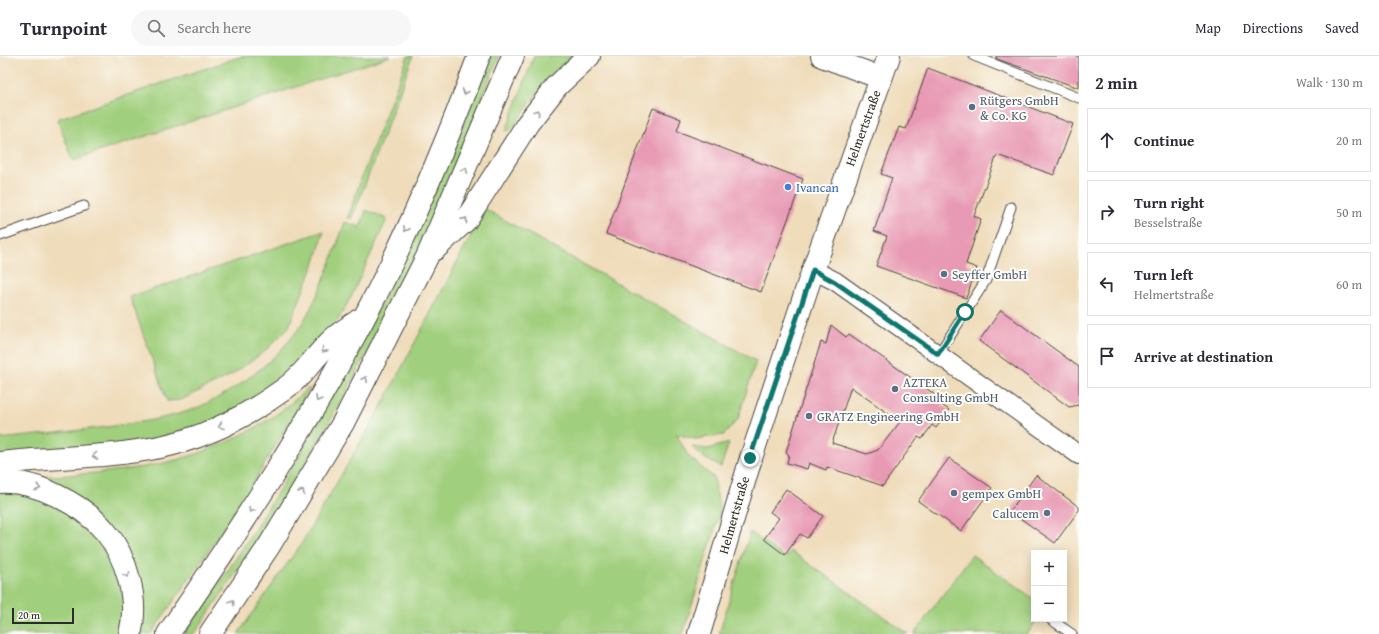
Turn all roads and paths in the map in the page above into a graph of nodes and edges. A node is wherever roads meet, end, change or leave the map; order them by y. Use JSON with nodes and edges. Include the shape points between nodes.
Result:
{"nodes":[{"id":1,"x":479,"y":56,"type":"edge"},
{"id":2,"x":513,"y":56,"type":"edge"},
{"id":3,"x":589,"y":56,"type":"edge"},
{"id":4,"x":822,"y":56,"type":"edge"},
{"id":5,"x":889,"y":56,"type":"edge"},
{"id":6,"x":974,"y":56,"type":"edge"},
{"id":7,"x":881,"y":78,"type":"junction"},
{"id":8,"x":1079,"y":98,"type":"edge"},
{"id":9,"x":84,"y":206,"type":"dead end"},
{"id":10,"x":1011,"y":207,"type":"dead end"},
{"id":11,"x":0,"y":236,"type":"edge"},
{"id":12,"x":428,"y":257,"type":"junction"},
{"id":13,"x":813,"y":270,"type":"junction"},
{"id":14,"x":365,"y":316,"type":"junction"},
{"id":15,"x":938,"y":354,"type":"junction"},
{"id":16,"x":1079,"y":455,"type":"edge"},
{"id":17,"x":0,"y":463,"type":"edge"},
{"id":18,"x":0,"y":482,"type":"edge"},
{"id":19,"x":1054,"y":622,"type":"edge"},
{"id":20,"x":130,"y":634,"type":"edge"},
{"id":21,"x":168,"y":634,"type":"edge"},
{"id":22,"x":210,"y":634,"type":"edge"},
{"id":23,"x":699,"y":634,"type":"edge"},
{"id":24,"x":1072,"y":634,"type":"edge"}],
"edges":[{"from":1,"to":14,"type":"main road","one_way":true,"via":[[425,187]]},
{"from":12,"to":2,"type":"main road","one_way":true},
{"from":12,"to":3,"type":"main road","one_way":true,"via":[[466,220],[528,123],[557,86]]},
{"from":4,"to":7,"type":"main road"},
{"from":5,"to":7,"type":"main road","name":"Helmertstraße"},
{"from":6,"to":8,"type":"lane"},
{"from":7,"to":13,"type":"main road","name":"Helmertstraße"},
{"from":9,"to":11,"type":"lane"},
{"from":10,"to":15,"type":"lane","via":[[986,280]]},
{"from":22,"to":12,"type":"main road","one_way":true,"via":[[269,546],[343,423]]},
{"from":13,"to":15,"type":"street","via":[[835,282]]},
{"from":13,"to":23,"type":"main road","name":"Helmertstraße","via":[[750,458]]},
{"from":14,"to":17,"type":"main road","one_way":true,"via":[[334,338],[286,389],[234,421],[202,435],[161,447],[84,457]]},
{"from":14,"to":21,"type":"main road","one_way":true,"via":[[249,513]]},
{"from":15,"to":16,"type":"street"},
{"from":18,"to":20,"type":"main road","one_way":true,"via":[[38,488],[59,496],[84,512],[105,531],[120,555],[131,585],[133,608]]},
{"from":19,"to":24,"type":"lane"}]}
